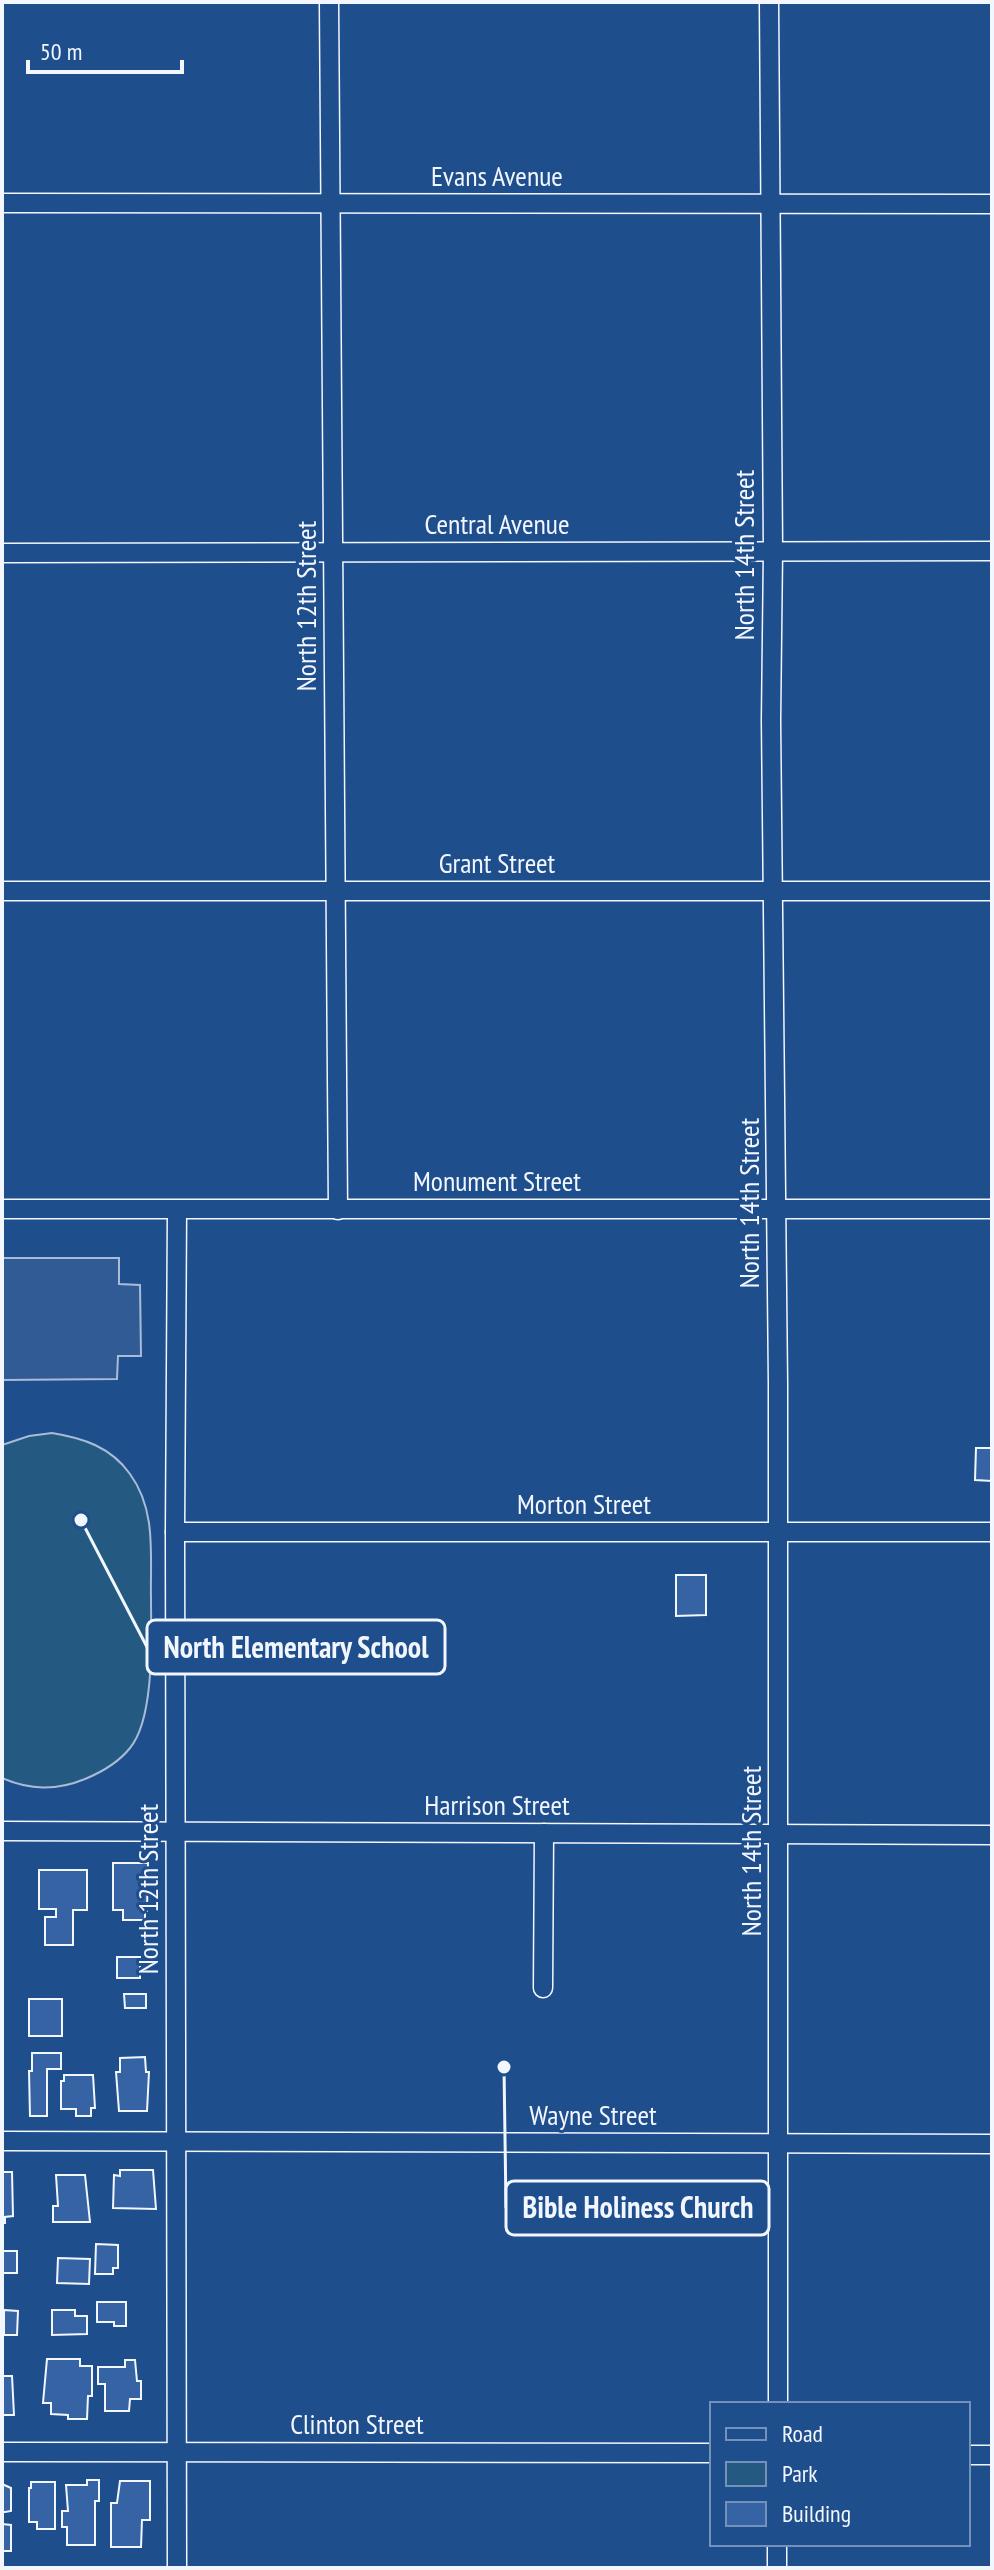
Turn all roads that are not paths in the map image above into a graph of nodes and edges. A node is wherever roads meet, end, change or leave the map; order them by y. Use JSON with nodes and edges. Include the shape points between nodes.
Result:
{"nodes":[{"id":1,"x":329,"y":2,"type":"edge"},
{"id":2,"x":769,"y":2,"type":"edge"},
{"id":3,"x":2,"y":203,"type":"edge"},
{"id":4,"x":331,"y":203,"type":"junction"},
{"id":5,"x":771,"y":204,"type":"junction"},
{"id":6,"x":992,"y":204,"type":"edge"},
{"id":7,"x":773,"y":551,"type":"junction"},
{"id":8,"x":992,"y":551,"type":"edge"},
{"id":9,"x":333,"y":552,"type":"junction"},
{"id":10,"x":2,"y":553,"type":"edge"},
{"id":11,"x":2,"y":891,"type":"edge"},
{"id":12,"x":336,"y":891,"type":"junction"},
{"id":13,"x":775,"y":891,"type":"junction"},
{"id":14,"x":992,"y":891,"type":"edge"},
{"id":15,"x":777,"y":1208,"type":"junction"},
{"id":16,"x":2,"y":1209,"type":"edge"},
{"id":17,"x":992,"y":1209,"type":"edge"},
{"id":18,"x":177,"y":1210,"type":"junction"},
{"id":19,"x":338,"y":1210,"type":"junction"},
{"id":20,"x":175,"y":1532,"type":"junction"},
{"id":21,"x":778,"y":1532,"type":"junction"},
{"id":22,"x":992,"y":1532,"type":"edge"},
{"id":23,"x":2,"y":1831,"type":"edge"},
{"id":24,"x":176,"y":1833,"type":"junction"},
{"id":25,"x":544,"y":1833,"type":"junction"},
{"id":26,"x":779,"y":1834,"type":"junction"},
{"id":27,"x":992,"y":1835,"type":"edge"},
{"id":28,"x":543,"y":1988,"type":"dead end"},
{"id":29,"x":2,"y":2141,"type":"edge"},
{"id":30,"x":177,"y":2142,"type":"junction"},
{"id":31,"x":778,"y":2144,"type":"junction"},
{"id":32,"x":992,"y":2144,"type":"edge"},
{"id":33,"x":778,"y":2402,"type":"edge"},
{"id":34,"x":178,"y":2451,"type":"junction"},
{"id":35,"x":2,"y":2452,"type":"edge"},
{"id":36,"x":710,"y":2453,"type":"edge"},
{"id":37,"x":970,"y":2455,"type":"edge"},
{"id":38,"x":992,"y":2455,"type":"edge"},
{"id":39,"x":777,"y":2546,"type":"edge"},
{"id":40,"x":177,"y":2568,"type":"edge"},
{"id":41,"x":777,"y":2568,"type":"edge"}],
"edges":[{"from":1,"to":4,"type":"street","name":"North 12th Street"},
{"from":2,"to":5,"type":"street","name":"North 14th Street"},
{"from":3,"to":4,"type":"street","name":"Evans Avenue"},
{"from":4,"to":5,"type":"street","name":"Evans Avenue"},
{"from":4,"to":9,"type":"street","name":"North 12th Street"},
{"from":5,"to":6,"type":"street","name":"Evans Avenue"},
{"from":5,"to":7,"type":"street","name":"North 14th Street"},
{"from":7,"to":8,"type":"street","name":"Central Avenue"},
{"from":7,"to":9,"type":"street","name":"Central Avenue"},
{"from":7,"to":13,"type":"street","name":"North 14th Street"},
{"from":9,"to":10,"type":"street","name":"Central Avenue"},
{"from":9,"to":12,"type":"street","name":"North 12th Street"},
{"from":11,"to":12,"type":"street","name":"Grant Street"},
{"from":12,"to":13,"type":"street","name":"Grant Street"},
{"from":12,"to":19,"type":"street","name":"North 12th Street"},
{"from":13,"to":14,"type":"street","name":"Grant Street"},
{"from":13,"to":15,"type":"street","name":"North 14th Street"},
{"from":15,"to":17,"type":"street","name":"Monument Street"},
{"from":15,"to":19,"type":"street","name":"Monument Street"},
{"from":15,"to":21,"type":"street","name":"North 14th Street"},
{"from":16,"to":18,"type":"street","name":"Monument Street"},
{"from":18,"to":19,"type":"street","name":"Monument Street"},
{"from":18,"to":20,"type":"street","name":"North 12th Street"},
{"from":20,"to":21,"type":"street","name":"Morton Street"},
{"from":20,"to":24,"type":"street","name":"North 12th Street"},
{"from":21,"to":22,"type":"street","name":"Morton Street"},
{"from":21,"to":26,"type":"street","name":"North 14th Street"},
{"from":23,"to":24,"type":"street","name":"Harrison Street"},
{"from":24,"to":25,"type":"street","name":"Harrison Street"},
{"from":24,"to":30,"type":"street","name":"North 12th Street"},
{"from":25,"to":26,"type":"street","name":"Harrison Street"},
{"from":25,"to":28,"type":"street"},
{"from":26,"to":27,"type":"street","name":"Harrison Street"},
{"from":26,"to":31,"type":"street","name":"North 14th Street"},
{"from":29,"to":30,"type":"street","name":"Wayne Street"},
{"from":30,"to":31,"type":"street","name":"Wayne Street"},
{"from":30,"to":34,"type":"street","name":"North 12th Street"},
{"from":31,"to":32,"type":"street","name":"Wayne Street"},
{"from":31,"to":33,"type":"street","name":"North 14th Street"},
{"from":34,"to":35,"type":"street","name":"Clinton Street"},
{"from":34,"to":36,"type":"street","name":"Clinton Street"},
{"from":34,"to":40,"type":"street","name":"North 12th Street"},
{"from":37,"to":38,"type":"street"},
{"from":39,"to":41,"type":"street"}]}
